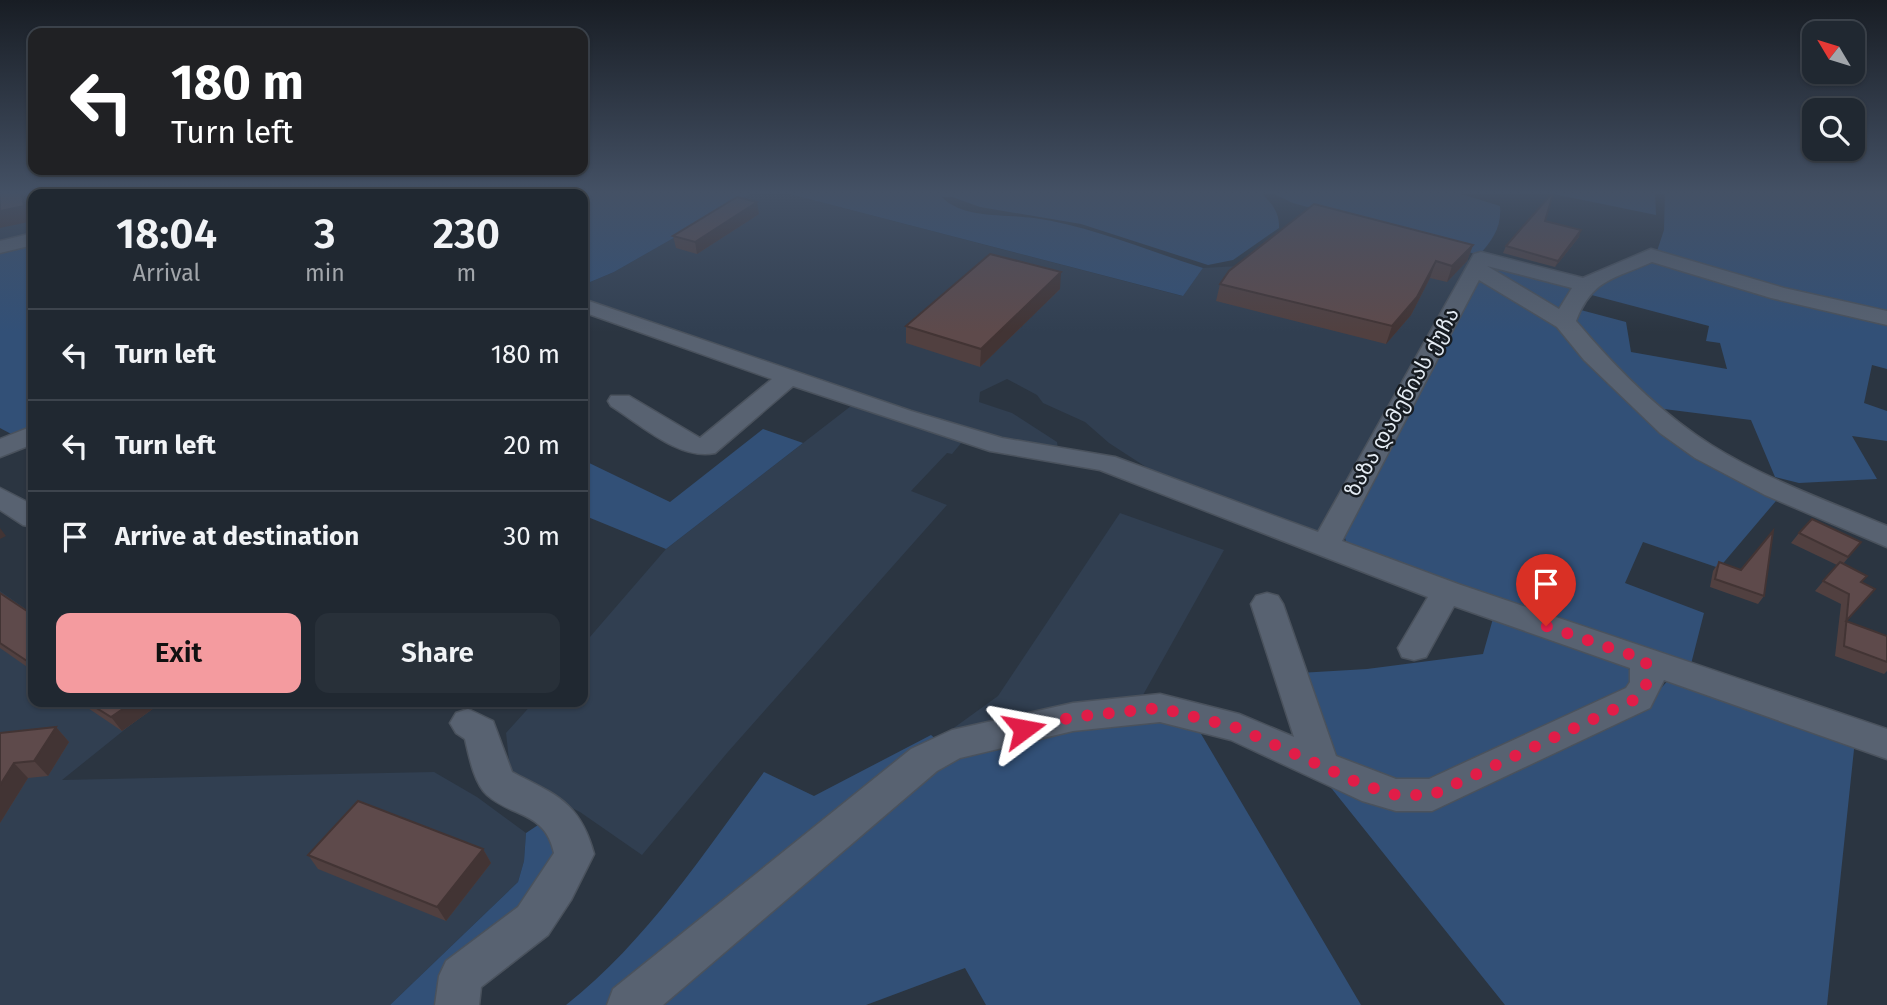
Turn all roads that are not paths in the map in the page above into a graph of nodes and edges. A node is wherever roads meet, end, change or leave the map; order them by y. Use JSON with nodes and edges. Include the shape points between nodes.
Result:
{"nodes":[{"id":1,"x":28,"y":240,"type":"edge"},
{"id":2,"x":0,"y":247,"type":"edge"},
{"id":3,"x":1478,"y":264,"type":"junction"},
{"id":4,"x":1585,"y":285,"type":"junction"},
{"id":5,"x":588,"y":307,"type":"edge"},
{"id":6,"x":1887,"y":318,"type":"edge"},
{"id":7,"x":1565,"y":322,"type":"junction"},
{"id":8,"x":789,"y":378,"type":"junction"},
{"id":9,"x":620,"y":401,"type":"dead end"},
{"id":10,"x":28,"y":436,"type":"edge"},
{"id":11,"x":0,"y":449,"type":"edge"},
{"id":12,"x":0,"y":497,"type":"edge"},
{"id":13,"x":28,"y":515,"type":"edge"},
{"id":14,"x":1887,"y":537,"type":"edge"},
{"id":15,"x":1324,"y":547,"type":"junction"},
{"id":16,"x":1447,"y":592,"type":"junction"},
{"id":17,"x":1267,"y":604,"type":"dead end"},
{"id":18,"x":1414,"y":648,"type":"dead end"},
{"id":19,"x":1646,"y":660,"type":"junction"},
{"id":20,"x":468,"y":723,"type":"dead end"},
{"id":21,"x":1887,"y":744,"type":"edge"},
{"id":22,"x":1321,"y":763,"type":"junction"},
{"id":23,"x":457,"y":1005,"type":"edge"},
{"id":24,"x":629,"y":1005,"type":"edge"}],
"edges":[{"from":1,"to":2,"type":"street"},
{"from":3,"to":4,"type":"street"},
{"from":3,"to":7,"type":"street"},
{"from":3,"to":15,"type":"street","name":"ზაზა დამენიას ქუჩა"},
{"from":4,"to":6,"type":"street","via":[[1651,255],[1779,293]]},
{"from":4,"to":7,"type":"street"},
{"from":5,"to":8,"type":"street"},
{"from":7,"to":14,"type":"street","via":[[1592,355],[1669,428],[1704,452],[1775,489]]},
{"from":8,"to":9,"type":"street","via":[[706,447],[692,446]]},
{"from":8,"to":15,"type":"street","via":[[999,445],[1106,463]]},
{"from":10,"to":11,"type":"street"},
{"from":12,"to":13,"type":"street"},
{"from":15,"to":16,"type":"street"},
{"from":16,"to":18,"type":"street"},
{"from":16,"to":19,"type":"street"},
{"from":17,"to":22,"type":"street"},
{"from":19,"to":21,"type":"street"},
{"from":19,"to":22,"type":"street","via":[[1647,683],[1638,698],[1432,795],[1396,795],[1363,785]]},
{"from":20,"to":23,"type":"street","via":[[481,731],[499,783],[552,811],[569,833],[575,854],[533,921],[461,976]]},
{"from":22,"to":24,"type":"street","via":[[1226,724],[1160,708],[1073,717],[952,745],[924,760]]}]}
